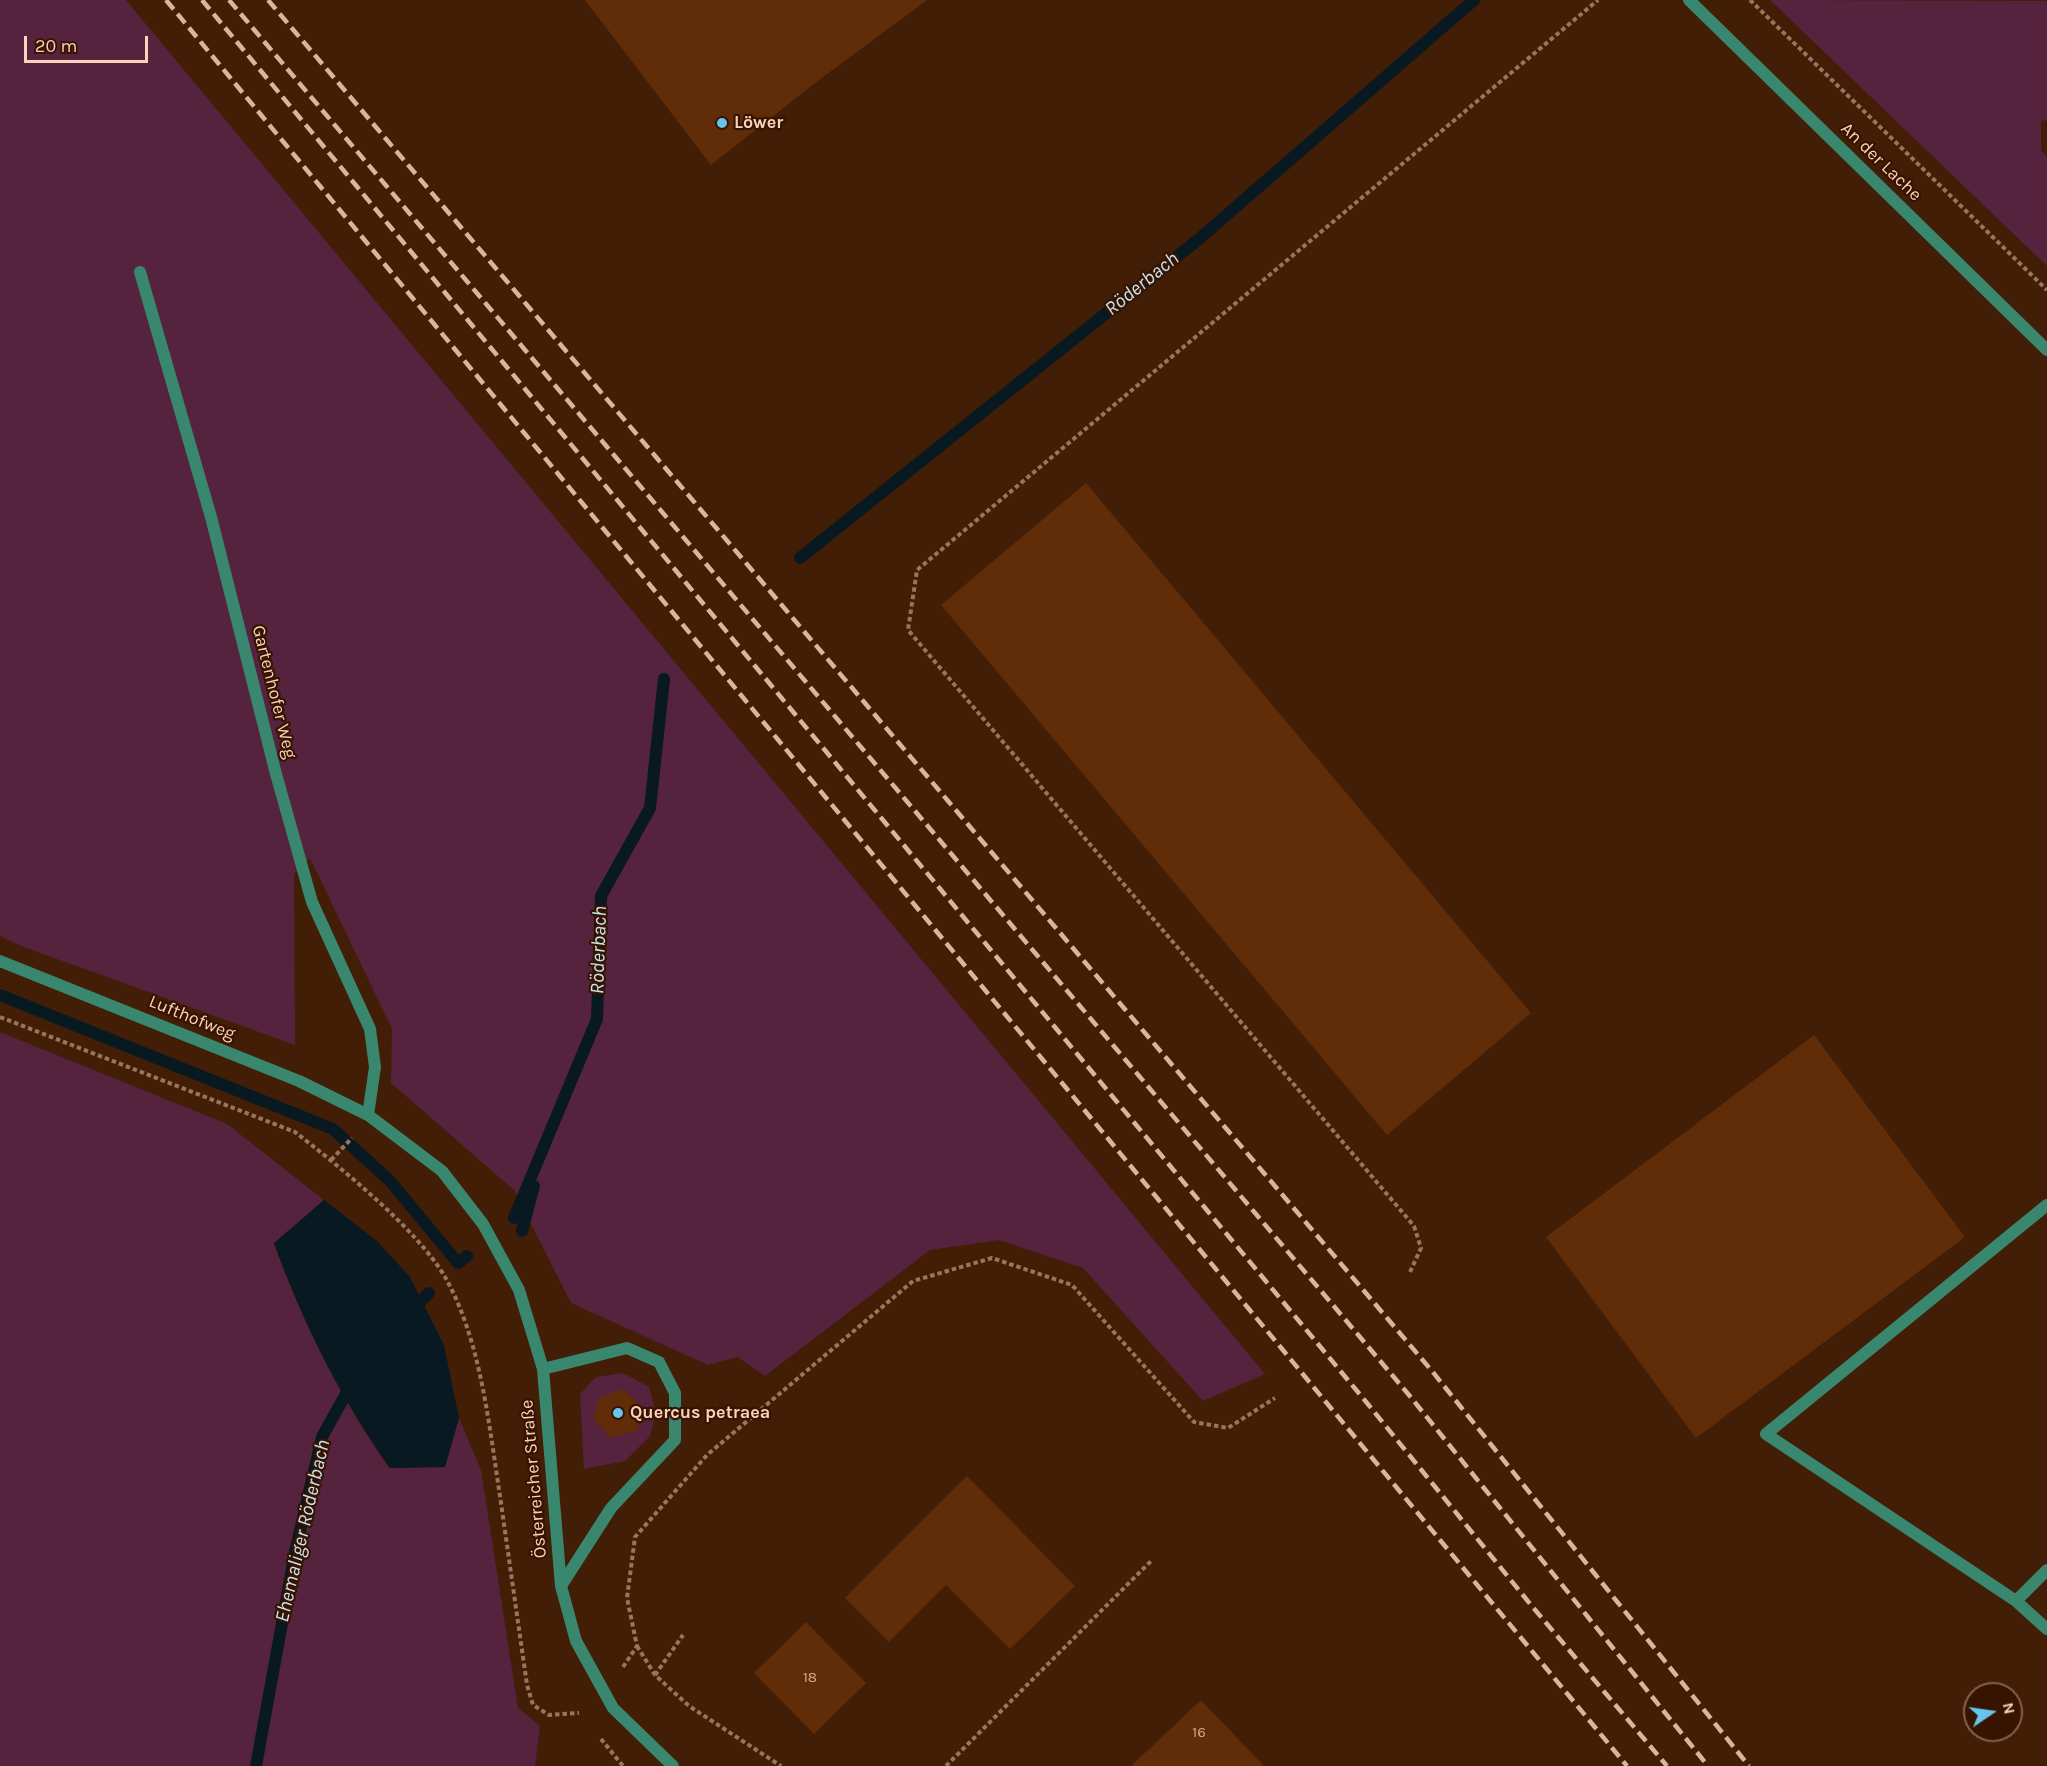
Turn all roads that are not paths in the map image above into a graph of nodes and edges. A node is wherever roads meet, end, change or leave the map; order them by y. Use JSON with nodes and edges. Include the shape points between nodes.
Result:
{"nodes":[{"id":1,"x":1689,"y":0,"type":"edge"},
{"id":2,"x":140,"y":272,"type":"dead end"},
{"id":3,"x":2047,"y":350,"type":"edge"},
{"id":4,"x":0,"y":961,"type":"edge"},
{"id":5,"x":368,"y":1115,"type":"junction"},
{"id":6,"x":2047,"y":1205,"type":"edge"},
{"id":7,"x":543,"y":1369,"type":"junction"},
{"id":8,"x":2047,"y":1570,"type":"edge"},
{"id":9,"x":561,"y":1586,"type":"junction"},
{"id":10,"x":2016,"y":1601,"type":"junction"},
{"id":11,"x":2047,"y":1629,"type":"edge"},
{"id":12,"x":671,"y":1766,"type":"edge"}],
"edges":[{"from":1,"to":3,"type":"street","name":"An der Lache"},
{"from":2,"to":5,"type":"street","name":"Gartenhofer Weg","via":[[211,517],[312,902],[370,1029],[375,1067]]},
{"from":4,"to":5,"type":"street","name":"Lufthofweg","via":[[300,1081]]},
{"from":5,"to":7,"type":"street","name":"Österreicher Straße","via":[[442,1171],[483,1224],[519,1290]]},
{"from":6,"to":10,"type":"street","via":[[1766,1434]]},
{"from":7,"to":9,"type":"street","name":"Österreicher Straße"},
{"from":7,"to":9,"type":"street","name":"Österreicher Straße","via":[[627,1348],[659,1362],[675,1393],[675,1440],[611,1508]]},
{"from":8,"to":10,"type":"street"},
{"from":9,"to":12,"type":"street","name":"Österreicher Straße","via":[[576,1641],[613,1708]]},
{"from":10,"to":11,"type":"street"}]}
